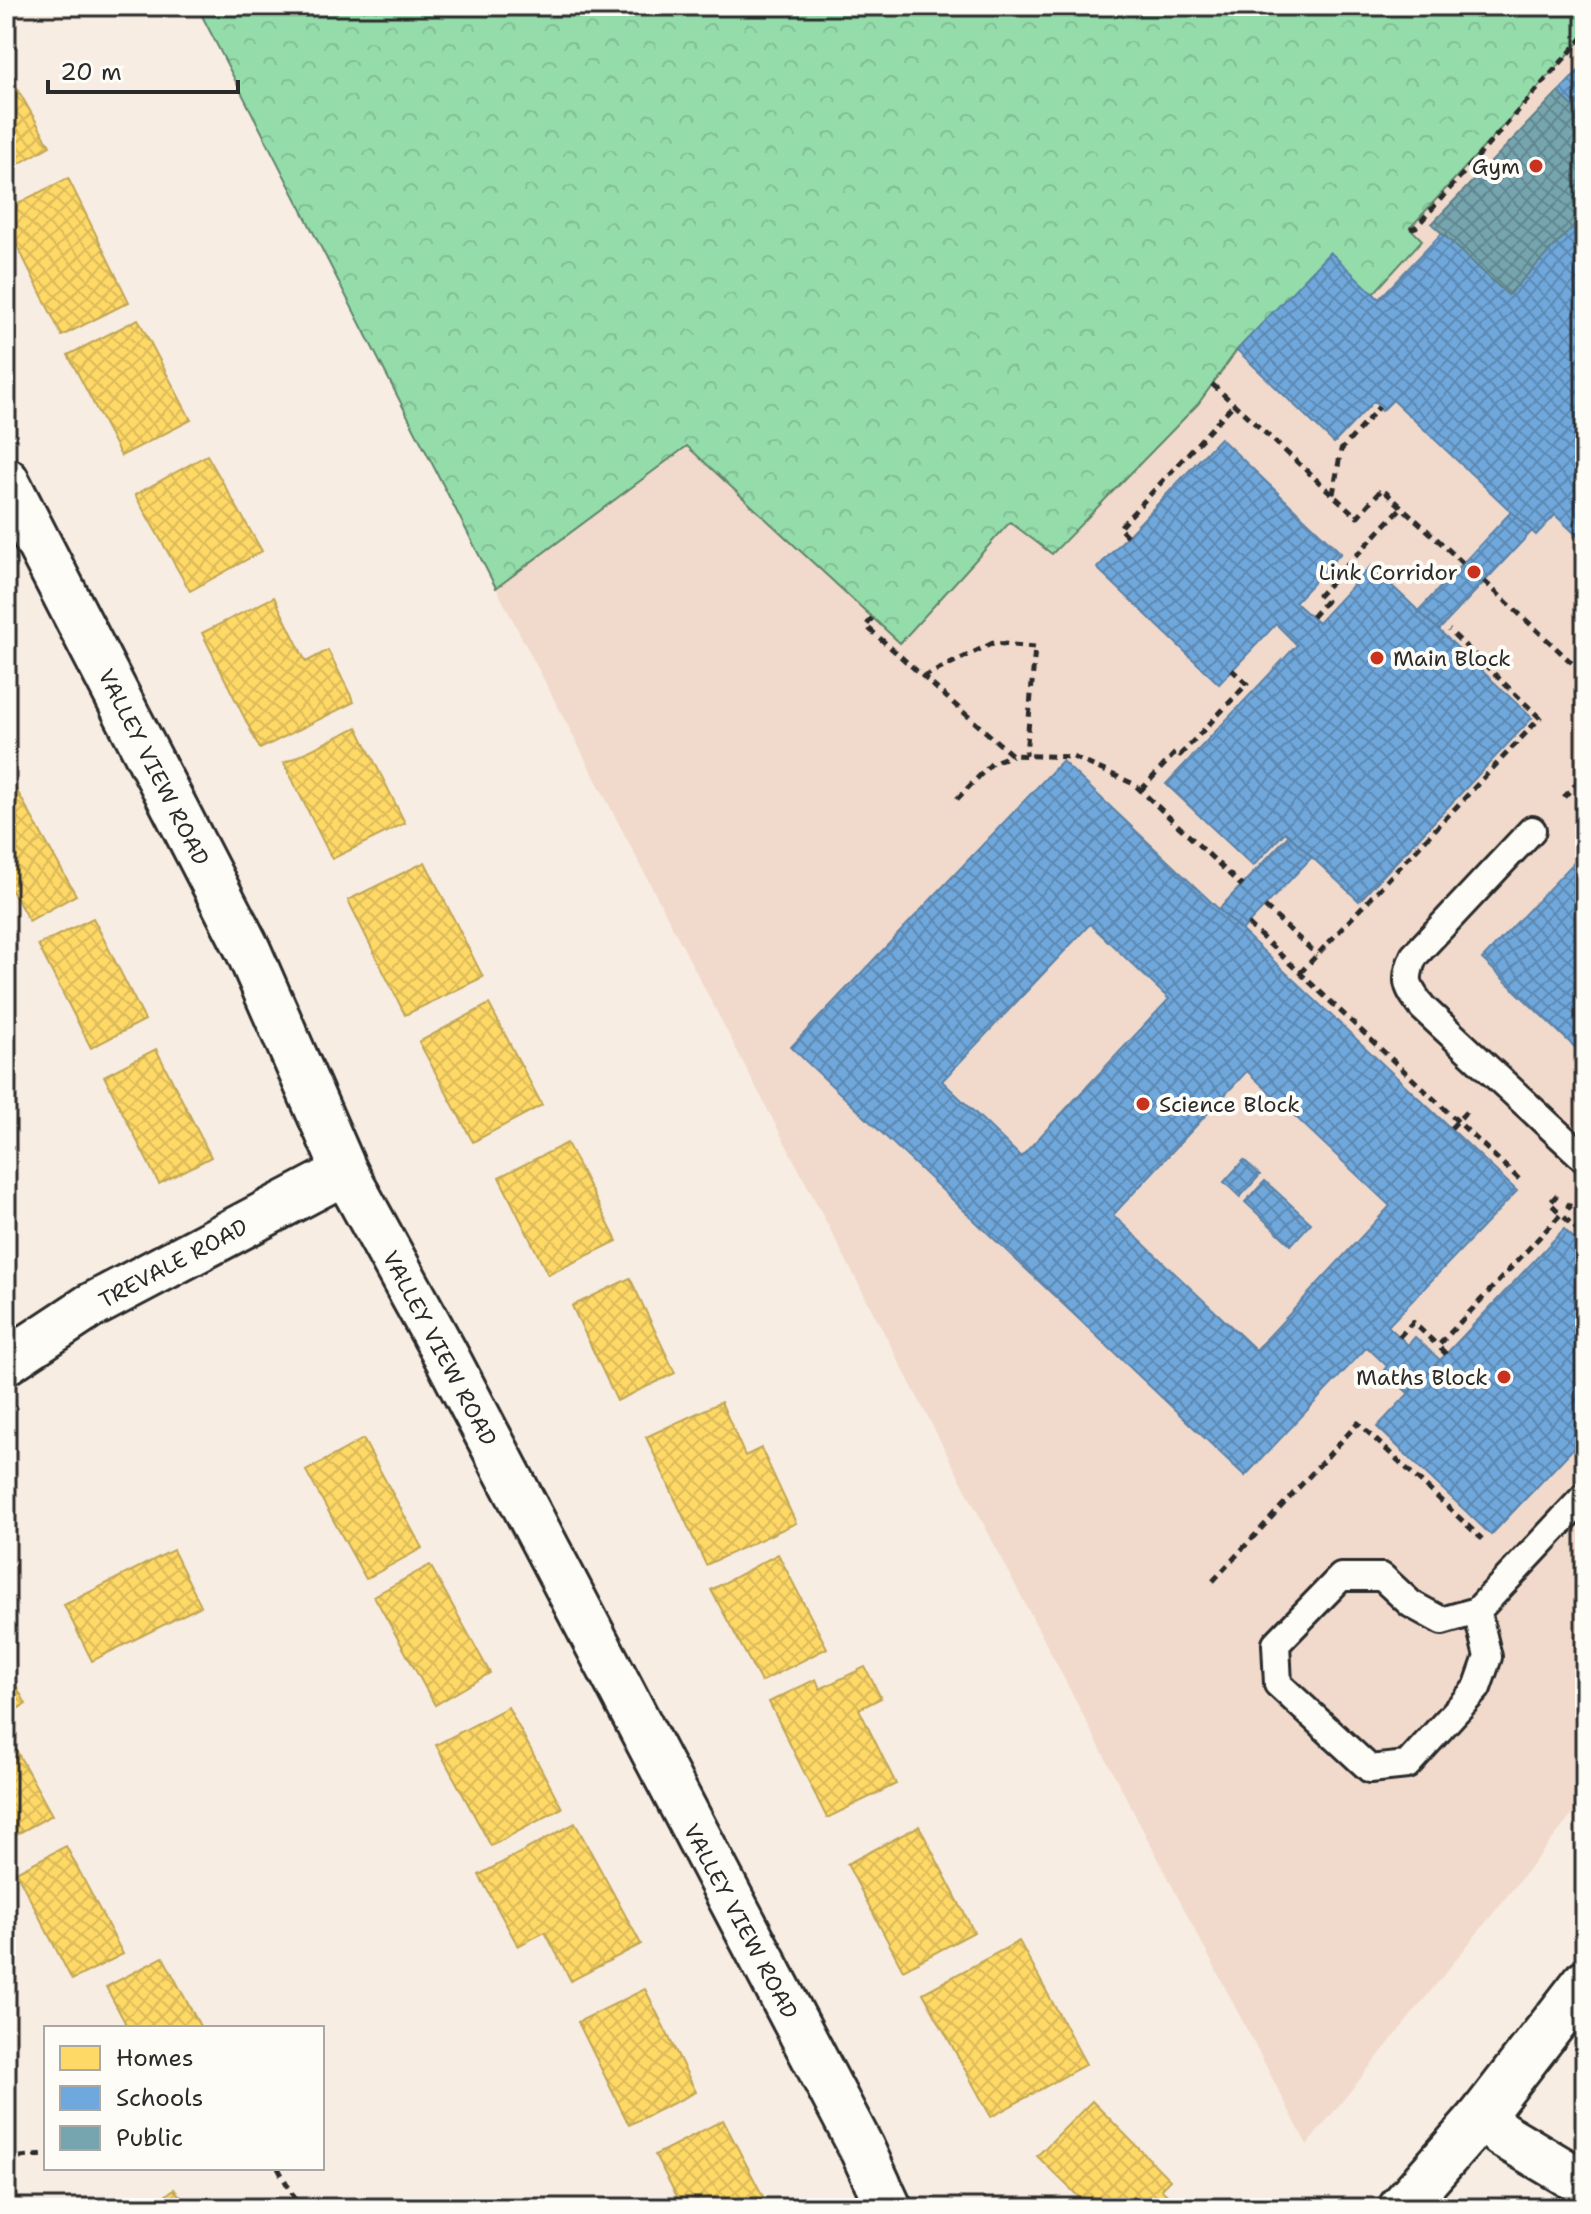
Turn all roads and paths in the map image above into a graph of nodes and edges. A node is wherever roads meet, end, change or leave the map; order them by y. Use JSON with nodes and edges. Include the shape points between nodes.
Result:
{"nodes":[{"id":1,"x":1585,"y":35,"type":"edge"},
{"id":2,"x":1410,"y":229,"type":"dead end"},
{"id":3,"x":1212,"y":384,"type":"dead end"},
{"id":4,"x":1234,"y":404,"type":"junction"},
{"id":5,"x":1379,"y":407,"type":"dead end"},
{"id":6,"x":1168,"y":477,"type":"junction"},
{"id":7,"x":6,"y":480,"type":"edge"},
{"id":8,"x":1176,"y":484,"type":"dead end"},
{"id":9,"x":1333,"y":495,"type":"junction"},
{"id":10,"x":1402,"y":507,"type":"junction"},
{"id":11,"x":1127,"y":536,"type":"dead end"},
{"id":12,"x":1463,"y":563,"type":"dead end"},
{"id":13,"x":1484,"y":581,"type":"dead end"},
{"id":14,"x":1312,"y":617,"type":"dead end"},
{"id":15,"x":872,"y":618,"type":"dead end"},
{"id":16,"x":1449,"y":630,"type":"dead end"},
{"id":17,"x":1232,"y":670,"type":"dead end"},
{"id":18,"x":1585,"y":675,"type":"edge"},
{"id":19,"x":923,"y":677,"type":"junction"},
{"id":20,"x":1012,"y":755,"type":"junction"},
{"id":21,"x":1026,"y":755,"type":"junction"},
{"id":22,"x":1141,"y":790,"type":"junction"},
{"id":23,"x":957,"y":799,"type":"dead end"},
{"id":24,"x":1532,"y":830,"type":"dead end"},
{"id":25,"x":1242,"y":886,"type":"dead end"},
{"id":26,"x":1265,"y":907,"type":"dead end"},
{"id":27,"x":1248,"y":924,"type":"dead end"},
{"id":28,"x":1317,"y":955,"type":"junction"},
{"id":29,"x":1300,"y":973,"type":"junction"},
{"id":30,"x":1457,"y":1121,"type":"junction"},
{"id":31,"x":1451,"y":1128,"type":"dead end"},
{"id":32,"x":1585,"y":1159,"type":"edge"},
{"id":33,"x":345,"y":1172,"type":"junction"},
{"id":34,"x":1520,"y":1180,"type":"dead end"},
{"id":35,"x":1550,"y":1203,"type":"dead end"},
{"id":36,"x":1568,"y":1206,"type":"dead end"},
{"id":37,"x":1561,"y":1214,"type":"junction"},
{"id":38,"x":1585,"y":1222,"type":"edge"},
{"id":39,"x":1585,"y":1237,"type":"edge"},
{"id":40,"x":1399,"y":1337,"type":"dead end"},
{"id":41,"x":1438,"y":1346,"type":"junction"},
{"id":42,"x":1446,"y":1354,"type":"dead end"},
{"id":43,"x":6,"y":1362,"type":"edge"},
{"id":44,"x":1585,"y":1496,"type":"edge"},
{"id":45,"x":1493,"y":1541,"type":"dead end"},
{"id":46,"x":1213,"y":1581,"type":"dead end"},
{"id":47,"x":1477,"y":1611,"type":"junction"},
{"id":48,"x":1585,"y":1982,"type":"edge"},
{"id":49,"x":1480,"y":2118,"type":"junction"},
{"id":50,"x":44,"y":2155,"type":"edge"},
{"id":51,"x":6,"y":2158,"type":"edge"},
{"id":52,"x":279,"y":2170,"type":"edge"},
{"id":53,"x":1585,"y":2184,"type":"edge"},
{"id":54,"x":300,"y":2208,"type":"edge"},
{"id":55,"x":889,"y":2208,"type":"edge"},
{"id":56,"x":1401,"y":2208,"type":"edge"}],
"edges":[{"from":1,"to":2,"type":"path"},
{"from":3,"to":4,"type":"path"},
{"from":4,"to":6,"type":"path"},
{"from":4,"to":9,"type":"path"},
{"from":5,"to":9,"type":"path","via":[[1341,450]]},
{"from":6,"to":8,"type":"path"},
{"from":6,"to":11,"type":"path","via":[[1119,528]]},
{"from":7,"to":33,"type":"street","name":"VALLEY VIEW ROAD","via":[[248,950]]},
{"from":9,"to":10,"type":"path","via":[[1357,517],[1382,489]]},
{"from":10,"to":12,"type":"path"},
{"from":10,"to":14,"type":"path","via":[[1319,595],[1326,601]]},
{"from":13,"to":18,"type":"path"},
{"from":15,"to":19,"type":"path","via":[[866,626]]},
{"from":16,"to":28,"type":"path","via":[[1540,718]]},
{"from":17,"to":22,"type":"path","via":[[1247,684]]},
{"from":19,"to":20,"type":"path"},
{"from":19,"to":21,"type":"path","via":[[993,643],[1035,647]]},
{"from":20,"to":21,"type":"path"},
{"from":20,"to":23,"type":"path","via":[[992,763]]},
{"from":21,"to":22,"type":"path","via":[[1073,757]]},
{"from":22,"to":25,"type":"path"},
{"from":24,"to":32,"type":"lane","via":[[1414,956],[1406,974],[1409,990],[1423,1008]]},
{"from":26,"to":28,"type":"path"},
{"from":27,"to":29,"type":"path"},
{"from":28,"to":29,"type":"path"},
{"from":29,"to":30,"type":"path"},
{"from":30,"to":31,"type":"path"},
{"from":30,"to":34,"type":"path"},
{"from":33,"to":43,"type":"street","name":"TREVALE ROAD","via":[[89,1307]]},
{"from":33,"to":55,"type":"street","name":"VALLEY VIEW ROAD"},
{"from":35,"to":37,"type":"path"},
{"from":36,"to":38,"type":"path"},
{"from":37,"to":39,"type":"path"},
{"from":37,"to":41,"type":"path"},
{"from":40,"to":41,"type":"path","via":[[1413,1322]]},
{"from":41,"to":42,"type":"path"},
{"from":44,"to":47,"type":"lane"},
{"from":45,"to":46,"type":"path","via":[[1482,1539],[1358,1423]]},
{"from":47,"to":47,"type":"lane","via":[[1488,1657],[1477,1688],[1407,1765],[1370,1769],[1278,1684],[1276,1644],[1341,1577],[1382,1577],[1411,1604],[1442,1621]]},
{"from":48,"to":49,"type":"street"},
{"from":49,"to":53,"type":"street"},
{"from":49,"to":56,"type":"street"},
{"from":50,"to":51,"type":"path"},
{"from":52,"to":54,"type":"path"}]}
